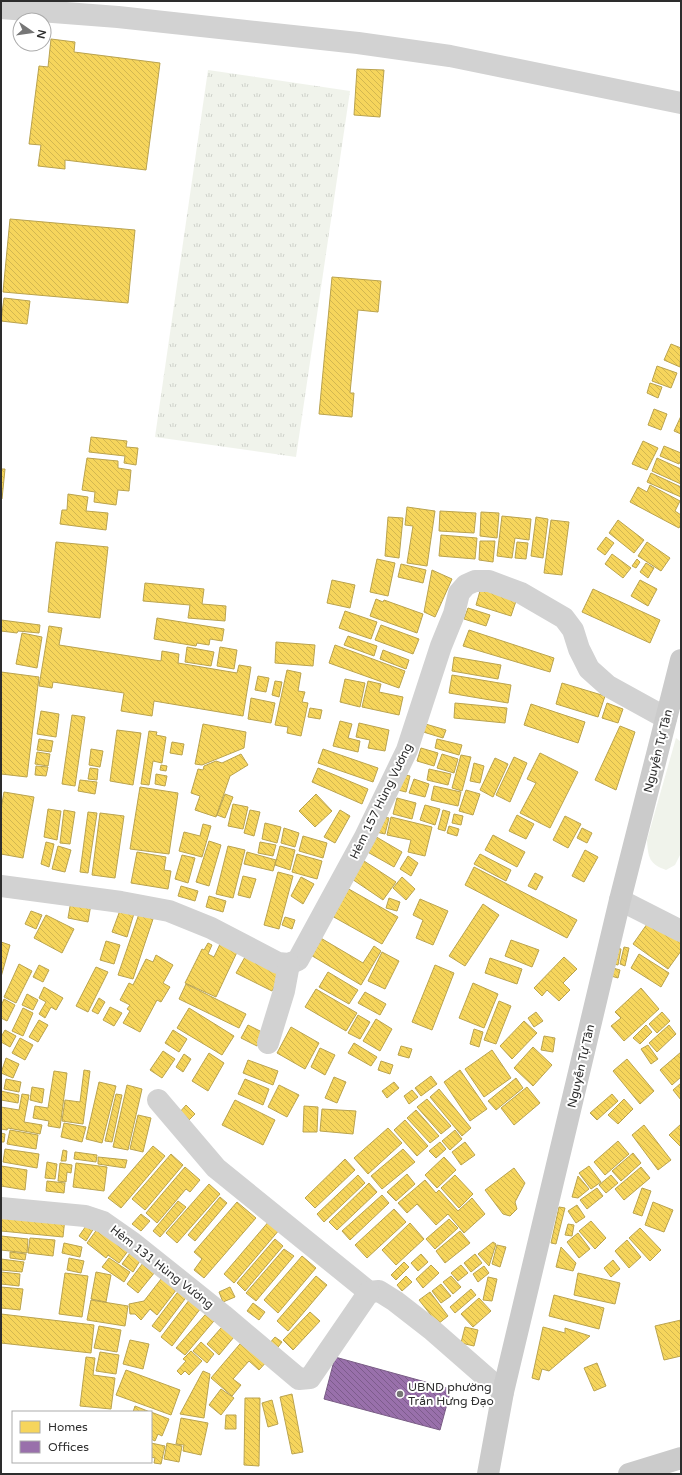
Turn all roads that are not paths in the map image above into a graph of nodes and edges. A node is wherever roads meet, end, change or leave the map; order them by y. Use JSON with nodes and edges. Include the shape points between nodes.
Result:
{"nodes":[{"id":1,"x":1,"y":8,"type":"edge"},
{"id":2,"x":681,"y":103,"type":"edge"},
{"id":3,"x":681,"y":660,"type":"edge"},
{"id":4,"x":672,"y":715,"type":"edge"},
{"id":5,"x":1,"y":886,"type":"edge"},
{"id":6,"x":620,"y":900,"type":"junction"},
{"id":7,"x":680,"y":927,"type":"edge"},
{"id":8,"x":289,"y":964,"type":"junction"},
{"id":9,"x":268,"y":1043,"type":"dead end"},
{"id":10,"x":158,"y":1100,"type":"dead end"},
{"id":11,"x":1,"y":1208,"type":"edge"},
{"id":12,"x":369,"y":1292,"type":"junction"},
{"id":13,"x":503,"y":1392,"type":"junction"},
{"id":14,"x":681,"y":1458,"type":"edge"},
{"id":15,"x":488,"y":1474,"type":"edge"},
{"id":16,"x":629,"y":1474,"type":"edge"}],
"edges":[{"from":1,"to":2,"type":"street","via":[[358,43],[450,56]]},
{"from":3,"to":4,"type":"street","name":"Nguyễn Tự Tân"},
{"from":4,"to":6,"type":"street","name":"Nguyễn Tự Tân"},
{"from":4,"to":8,"type":"street","name":"Hẻm 157 Hùng Vương","via":[[608,686],[589,669],[573,630],[564,618],[521,593],[488,581],[475,581],[466,585],[459,593],[407,750],[386,797],[298,960]]},
{"from":5,"to":8,"type":"street","via":[[170,911],[211,928],[278,963]]},
{"from":6,"to":7,"type":"street"},
{"from":6,"to":13,"type":"street","name":"Nguyễn Tự Tân"},
{"from":8,"to":9,"type":"street","via":[[284,991]]},
{"from":10,"to":12,"type":"street","via":[[216,1168]]},
{"from":11,"to":12,"type":"street","name":"Hẻm 131 Hùng Vương","via":[[85,1216],[103,1222],[223,1315],[299,1379],[310,1378]]},
{"from":12,"to":13,"type":"street","via":[[379,1291],[395,1301]]},
{"from":13,"to":15,"type":"street","name":"Nguyễn Tự Tân"},
{"from":14,"to":16,"type":"street"}]}
